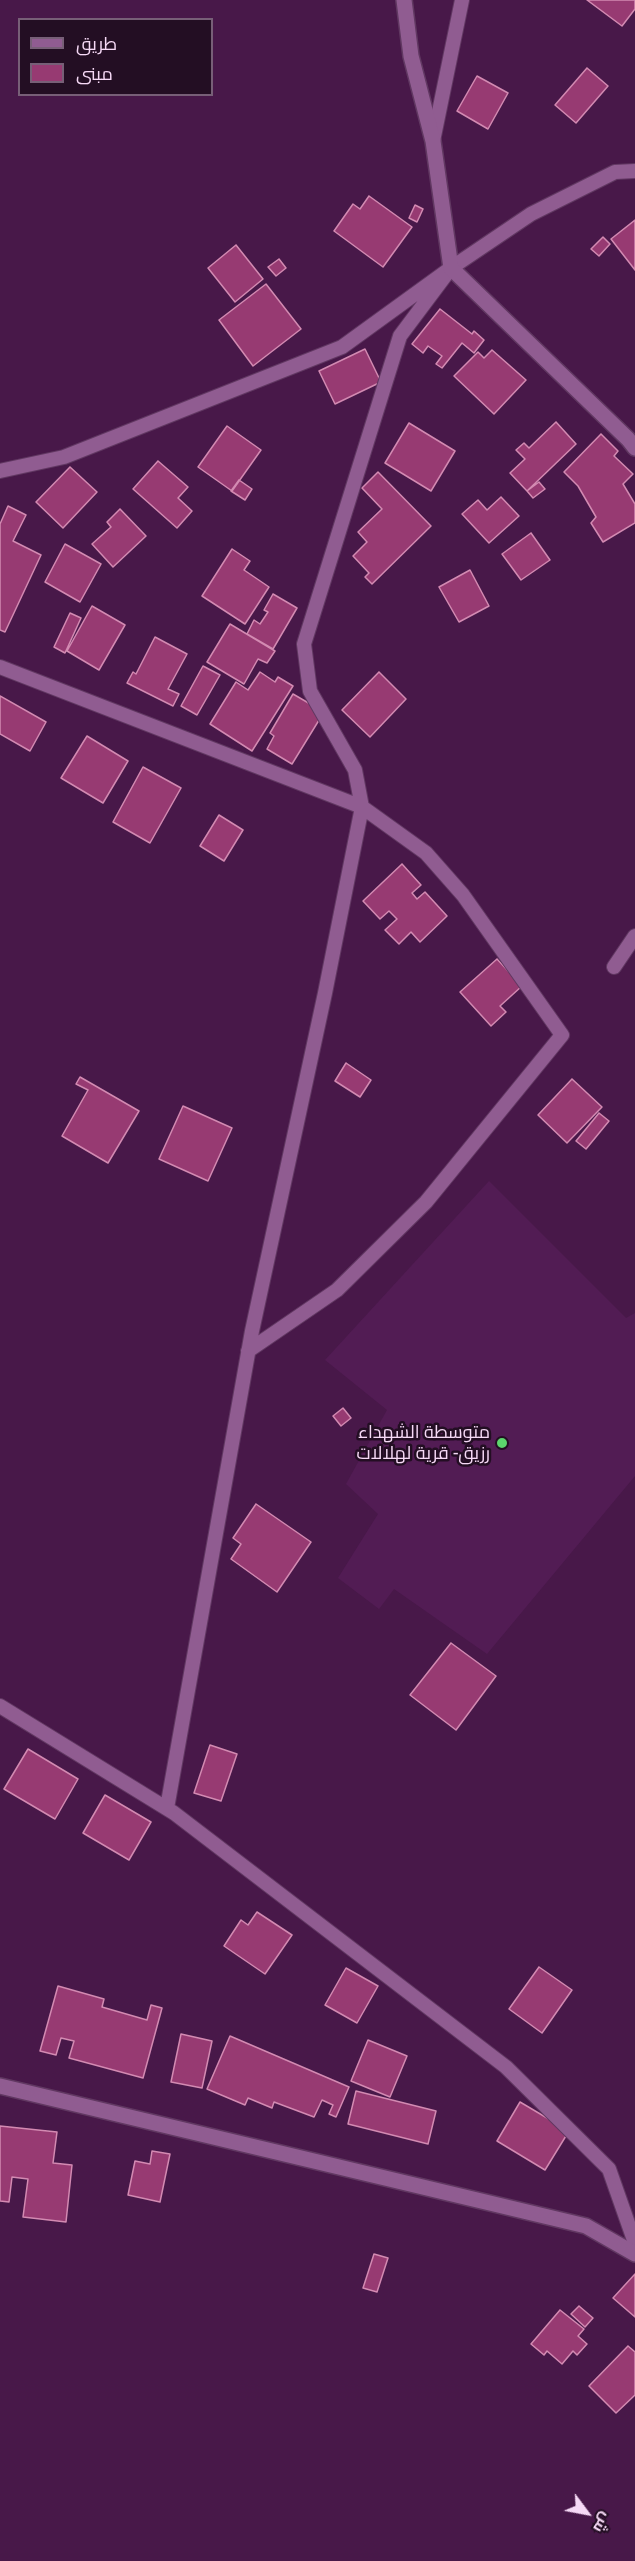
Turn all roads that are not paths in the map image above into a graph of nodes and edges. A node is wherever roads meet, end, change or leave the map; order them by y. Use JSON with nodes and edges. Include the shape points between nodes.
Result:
{"nodes":[{"id":1,"x":404,"y":0,"type":"edge"},
{"id":2,"x":462,"y":0,"type":"edge"},
{"id":3,"x":433,"y":141,"type":"junction"},
{"id":4,"x":635,"y":171,"type":"edge"},
{"id":5,"x":450,"y":268,"type":"junction"},
{"id":6,"x":635,"y":448,"type":"edge"},
{"id":7,"x":0,"y":471,"type":"edge"},
{"id":8,"x":0,"y":667,"type":"edge"},
{"id":9,"x":362,"y":807,"type":"junction"},
{"id":10,"x":635,"y":936,"type":"edge"},
{"id":11,"x":615,"y":967,"type":"dead end"},
{"id":12,"x":248,"y":1351,"type":"junction"},
{"id":13,"x":0,"y":1706,"type":"edge"},
{"id":14,"x":166,"y":1808,"type":"junction"},
{"id":15,"x":0,"y":2086,"type":"edge"},
{"id":16,"x":635,"y":2243,"type":"edge"},
{"id":17,"x":635,"y":2254,"type":"edge"}],
"edges":[{"from":1,"to":3,"type":"street","via":[[411,56]]},
{"from":2,"to":3,"type":"street"},
{"from":3,"to":5,"type":"street"},
{"from":4,"to":5,"type":"street","via":[[615,172],[531,214]]},
{"from":5,"to":6,"type":"street"},
{"from":5,"to":7,"type":"street","via":[[342,346],[64,457]]},
{"from":5,"to":9,"type":"street","via":[[400,336],[304,644],[310,691],[355,770]]},
{"from":8,"to":9,"type":"street"},
{"from":9,"to":12,"type":"street"},
{"from":9,"to":12,"type":"street","via":[[426,853],[448,878],[562,1035],[426,1202],[337,1290]]},
{"from":10,"to":11,"type":"street"},
{"from":12,"to":14,"type":"street"},
{"from":13,"to":14,"type":"street"},
{"from":14,"to":16,"type":"street","via":[[506,2067],[609,2169]]},
{"from":15,"to":17,"type":"street","via":[[586,2226]]}]}
